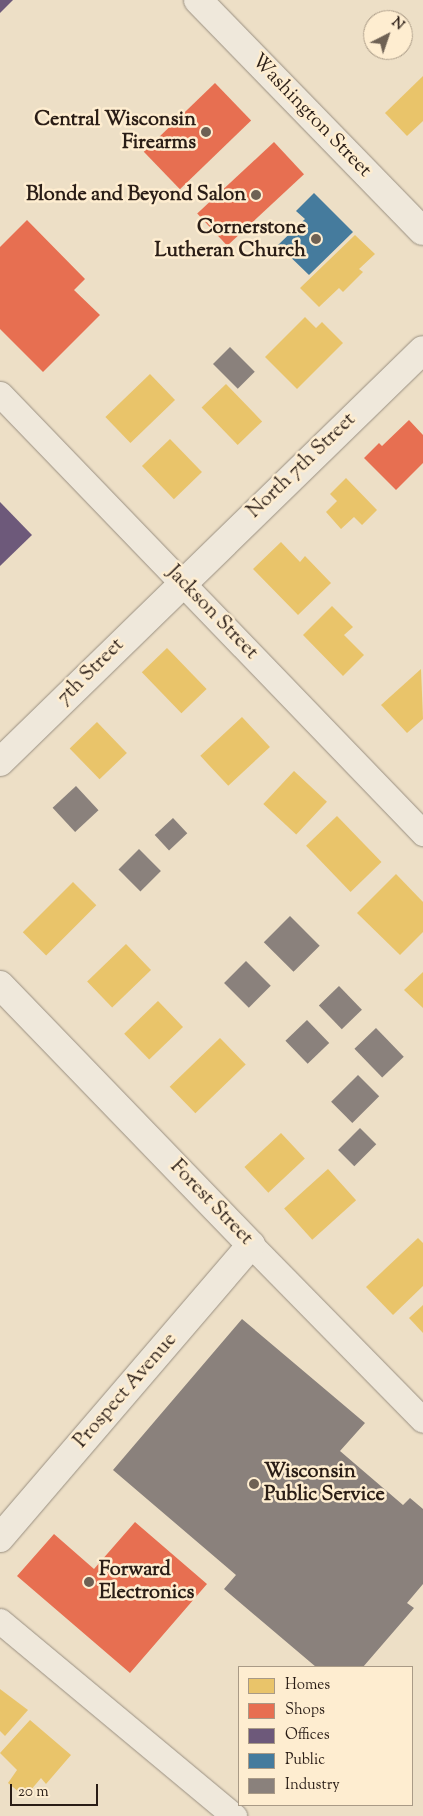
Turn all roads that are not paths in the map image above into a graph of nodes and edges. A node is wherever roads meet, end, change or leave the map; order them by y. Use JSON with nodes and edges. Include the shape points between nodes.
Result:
{"nodes":[{"id":1,"x":198,"y":0,"type":"edge"},
{"id":2,"x":423,"y":231,"type":"edge"},
{"id":3,"x":423,"y":350,"type":"edge"},
{"id":4,"x":0,"y":394,"type":"edge"},
{"id":5,"x":182,"y":582,"type":"junction"},
{"id":6,"x":0,"y":762,"type":"edge"},
{"id":7,"x":423,"y":833,"type":"edge"},
{"id":8,"x":0,"y":985,"type":"edge"},
{"id":9,"x":251,"y":1245,"type":"junction"},
{"id":10,"x":423,"y":1420,"type":"edge"},
{"id":11,"x":0,"y":1538,"type":"edge"},
{"id":12,"x":0,"y":1621,"type":"edge"},
{"id":13,"x":234,"y":1816,"type":"edge"}],
"edges":[{"from":1,"to":2,"type":"street","name":"Washington Street"},
{"from":3,"to":5,"type":"street","name":"North 7th Street"},
{"from":4,"to":5,"type":"street","name":"Jackson Street"},
{"from":5,"to":6,"type":"street","name":"7th Street"},
{"from":5,"to":7,"type":"street","name":"Jackson Street"},
{"from":8,"to":9,"type":"street","name":"Forest Street"},
{"from":9,"to":10,"type":"street","name":"Forest Street"},
{"from":9,"to":11,"type":"street","name":"Prospect Avenue"},
{"from":12,"to":13,"type":"street"}]}
